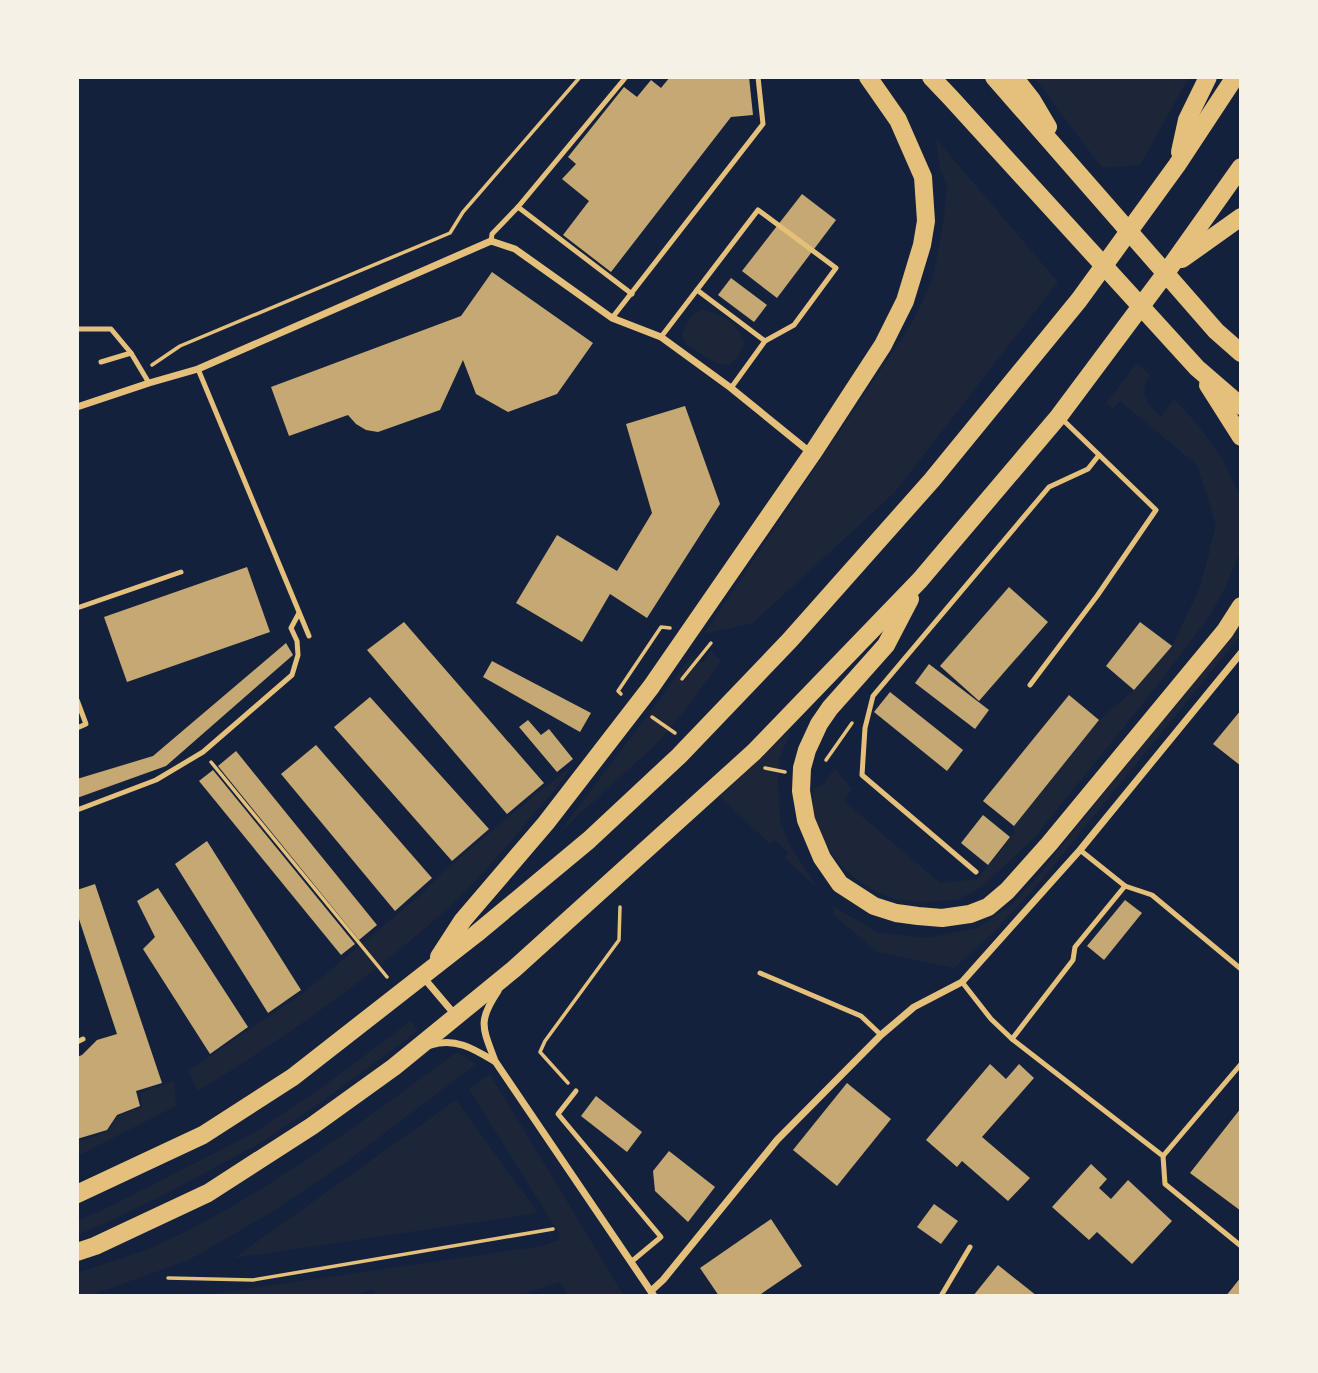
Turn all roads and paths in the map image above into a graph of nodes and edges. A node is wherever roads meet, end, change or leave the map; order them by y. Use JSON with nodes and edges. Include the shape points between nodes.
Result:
{"nodes":[{"id":1,"x":580,"y":77,"type":"edge"},
{"id":2,"x":626,"y":77,"type":"edge"},
{"id":3,"x":758,"y":77,"type":"edge"},
{"id":4,"x":868,"y":77,"type":"edge"},
{"id":5,"x":931,"y":77,"type":"edge"},
{"id":6,"x":994,"y":77,"type":"edge"},
{"id":7,"x":1014,"y":77,"type":"edge"},
{"id":8,"x":1208,"y":77,"type":"edge"},
{"id":9,"x":1235,"y":77,"type":"edge"},
{"id":10,"x":1069,"y":163,"type":"junction"},
{"id":11,"x":1177,"y":165,"type":"junction"},
{"id":12,"x":1241,"y":167,"type":"edge"},
{"id":13,"x":518,"y":207,"type":"junction"},
{"id":14,"x":1241,"y":217,"type":"edge"},
{"id":15,"x":491,"y":241,"type":"junction"},
{"id":16,"x":1168,"y":270,"type":"junction"},
{"id":17,"x":697,"y":290,"type":"junction"},
{"id":18,"x":632,"y":294,"type":"junction"},
{"id":19,"x":612,"y":318,"type":"junction"},
{"id":20,"x":77,"y":329,"type":"edge"},
{"id":21,"x":661,"y":337,"type":"junction"},
{"id":22,"x":765,"y":341,"type":"junction"},
{"id":23,"x":131,"y":353,"type":"junction"},
{"id":24,"x":1241,"y":353,"type":"edge"},
{"id":25,"x":100,"y":362,"type":"dead end"},
{"id":26,"x":1197,"y":368,"type":"junction"},
{"id":27,"x":198,"y":369,"type":"junction"},
{"id":28,"x":142,"y":372,"type":"junction"},
{"id":29,"x":149,"y":383,"type":"junction"},
{"id":30,"x":731,"y":388,"type":"junction"},
{"id":31,"x":1241,"y":406,"type":"edge"},
{"id":32,"x":77,"y":407,"type":"edge"},
{"id":33,"x":1059,"y":416,"type":"junction"},
{"id":34,"x":1241,"y":437,"type":"edge"},
{"id":35,"x":812,"y":454,"type":"junction"},
{"id":36,"x":1099,"y":455,"type":"junction"},
{"id":37,"x":181,"y":572,"type":"dead end"},
{"id":38,"x":920,"y":580,"type":"junction"},
{"id":39,"x":1241,"y":606,"type":"edge"},
{"id":40,"x":77,"y":608,"type":"edge"},
{"id":41,"x":299,"y":613,"type":"junction"},
{"id":42,"x":661,"y":627,"type":"dead end"},
{"id":43,"x":309,"y":636,"type":"dead end"},
{"id":44,"x":1241,"y":653,"type":"edge"},
{"id":45,"x":1030,"y":685,"type":"dead end"},
{"id":46,"x":618,"y":691,"type":"dead end"},
{"id":47,"x":77,"y":700,"type":"edge"},
{"id":48,"x":857,"y":716,"type":"dead end"},
{"id":49,"x":77,"y":727,"type":"edge"},
{"id":50,"x":203,"y":752,"type":"junction"},
{"id":51,"x":821,"y":766,"type":"dead end"},
{"id":52,"x":77,"y":810,"type":"edge"},
{"id":53,"x":1080,"y":850,"type":"junction"},
{"id":54,"x":976,"y":872,"type":"dead end"},
{"id":55,"x":1125,"y":886,"type":"junction"},
{"id":56,"x":620,"y":908,"type":"dead end"},
{"id":57,"x":514,"y":969,"type":"junction"},
{"id":58,"x":1241,"y":969,"type":"edge"},
{"id":59,"x":760,"y":973,"type":"dead end"},
{"id":60,"x":426,"y":974,"type":"junction"},
{"id":61,"x":387,"y":977,"type":"dead end"},
{"id":62,"x":962,"y":982,"type":"junction"},
{"id":63,"x":456,"y":1016,"type":"junction"},
{"id":64,"x":881,"y":1035,"type":"junction"},
{"id":65,"x":1012,"y":1039,"type":"junction"},
{"id":66,"x":416,"y":1049,"type":"junction"},
{"id":67,"x":495,"y":1061,"type":"junction"},
{"id":68,"x":1241,"y":1064,"type":"edge"},
{"id":69,"x":576,"y":1091,"type":"joint"},
{"id":70,"x":1163,"y":1156,"type":"junction"},
{"id":71,"x":77,"y":1194,"type":"edge"},
{"id":72,"x":552,"y":1229,"type":"dead end"},
{"id":73,"x":1241,"y":1246,"type":"edge"},
{"id":74,"x":970,"y":1247,"type":"dead end"},
{"id":75,"x":77,"y":1252,"type":"edge"},
{"id":76,"x":631,"y":1262,"type":"junction"},
{"id":77,"x":168,"y":1278,"type":"dead end"},
{"id":78,"x":650,"y":1295,"type":"edge"},
{"id":79,"x":941,"y":1296,"type":"edge"}],
"edges":[{"from":1,"to":28,"type":"path","via":[[450,233],[180,346]]},
{"from":2,"to":13,"type":"lane"},
{"from":3,"to":18,"type":"lane","via":[[763,124]]},
{"from":4,"to":35,"type":"main road","via":[[898,120],[923,177],[926,221],[905,301],[883,345]]},
{"from":5,"to":26,"type":"main road"},
{"from":6,"to":10,"type":"main road"},
{"from":7,"to":10,"type":"main road"},
{"from":8,"to":11,"type":"main road","via":[[1187,120]]},
{"from":9,"to":11,"type":"main road"},
{"from":10,"to":24,"type":"main road","via":[[1216,331]]},
{"from":11,"to":60,"type":"main road","via":[[1079,300],[932,480],[790,640],[679,756],[589,840]]},
{"from":12,"to":16,"type":"main road"},
{"from":13,"to":15,"type":"lane","via":[[492,234]]},
{"from":13,"to":18,"type":"lane"},
{"from":14,"to":16,"type":"main road"},
{"from":15,"to":19,"type":"street","via":[[515,249]]},
{"from":15,"to":27,"type":"street"},
{"from":16,"to":33,"type":"main road"},
{"from":17,"to":21,"type":"lane"},
{"from":17,"to":22,"type":"lane"},
{"from":17,"to":22,"type":"lane","via":[[758,210],[836,268],[794,325]]},
{"from":18,"to":19,"type":"lane"},
{"from":19,"to":21,"type":"street"},
{"from":20,"to":23,"type":"lane","via":[[111,329]]},
{"from":21,"to":30,"type":"street"},
{"from":22,"to":30,"type":"lane"},
{"from":23,"to":25,"type":"lane"},
{"from":23,"to":28,"type":"lane"},
{"from":26,"to":31,"type":"main road"},
{"from":26,"to":34,"type":"main road"},
{"from":27,"to":29,"type":"street"},
{"from":27,"to":41,"type":"lane"},
{"from":28,"to":29,"type":"lane"},
{"from":29,"to":32,"type":"street"},
{"from":30,"to":35,"type":"street"},
{"from":33,"to":36,"type":"lane"},
{"from":33,"to":38,"type":"main road"},
{"from":35,"to":60,"type":"main road","via":[[651,687],[546,823],[463,920]]},
{"from":36,"to":45,"type":"lane","via":[[1156,510]]},
{"from":36,"to":54,"type":"lane","via":[[1088,468],[1049,487],[873,696],[865,727],[862,775]]},
{"from":37,"to":40,"type":"lane"},
{"from":38,"to":39,"type":"main road","via":[[886,645],[819,724],[802,768],[801,791],[806,820],[822,858],[840,884],[874,906],[942,918],[988,907],[1007,891]]},
{"from":38,"to":57,"type":"main road","via":[[754,752]]},
{"from":41,"to":43,"type":"lane"},
{"from":41,"to":50,"type":"lane","via":[[291,628],[298,641],[292,675]]},
{"from":42,"to":46,"type":"path"},
{"from":44,"to":53,"type":"street"},
{"from":47,"to":49,"type":"lane","via":[[86,724]]},
{"from":48,"to":51,"type":"path"},
{"from":50,"to":52,"type":"lane","via":[[156,780]]},
{"from":50,"to":61,"type":"path"},
{"from":53,"to":55,"type":"lane"},
{"from":53,"to":62,"type":"street"},
{"from":55,"to":58,"type":"lane","via":[[1152,895]]},
{"from":55,"to":65,"type":"lane","via":[[1075,947],[1073,960]]},
{"from":56,"to":69,"type":"path","via":[[619,940],[540,1052]]},
{"from":57,"to":63,"type":"main road"},
{"from":57,"to":67,"type":"street","via":[[486,1009],[483,1031]]},
{"from":59,"to":64,"type":"lane","via":[[860,1016]]},
{"from":60,"to":63,"type":"street"},
{"from":60,"to":71,"type":"main road","via":[[293,1077],[203,1135]]},
{"from":62,"to":64,"type":"street","via":[[914,1007]]},
{"from":62,"to":65,"type":"lane"},
{"from":63,"to":66,"type":"main road"},
{"from":64,"to":78,"type":"street","via":[[777,1140]]},
{"from":65,"to":70,"type":"lane"},
{"from":66,"to":67,"type":"street","via":[[453,1042]]},
{"from":66,"to":75,"type":"main road","via":[[313,1126],[208,1194]]},
{"from":67,"to":76,"type":"street"},
{"from":68,"to":70,"type":"lane"},
{"from":69,"to":76,"type":"lane","via":[[558,1114],[661,1237]]},
{"from":70,"to":73,"type":"lane","via":[[1165,1184]]},
{"from":72,"to":77,"type":"path","via":[[253,1280]]},
{"from":74,"to":79,"type":"lane"},
{"from":76,"to":78,"type":"street"}]}
